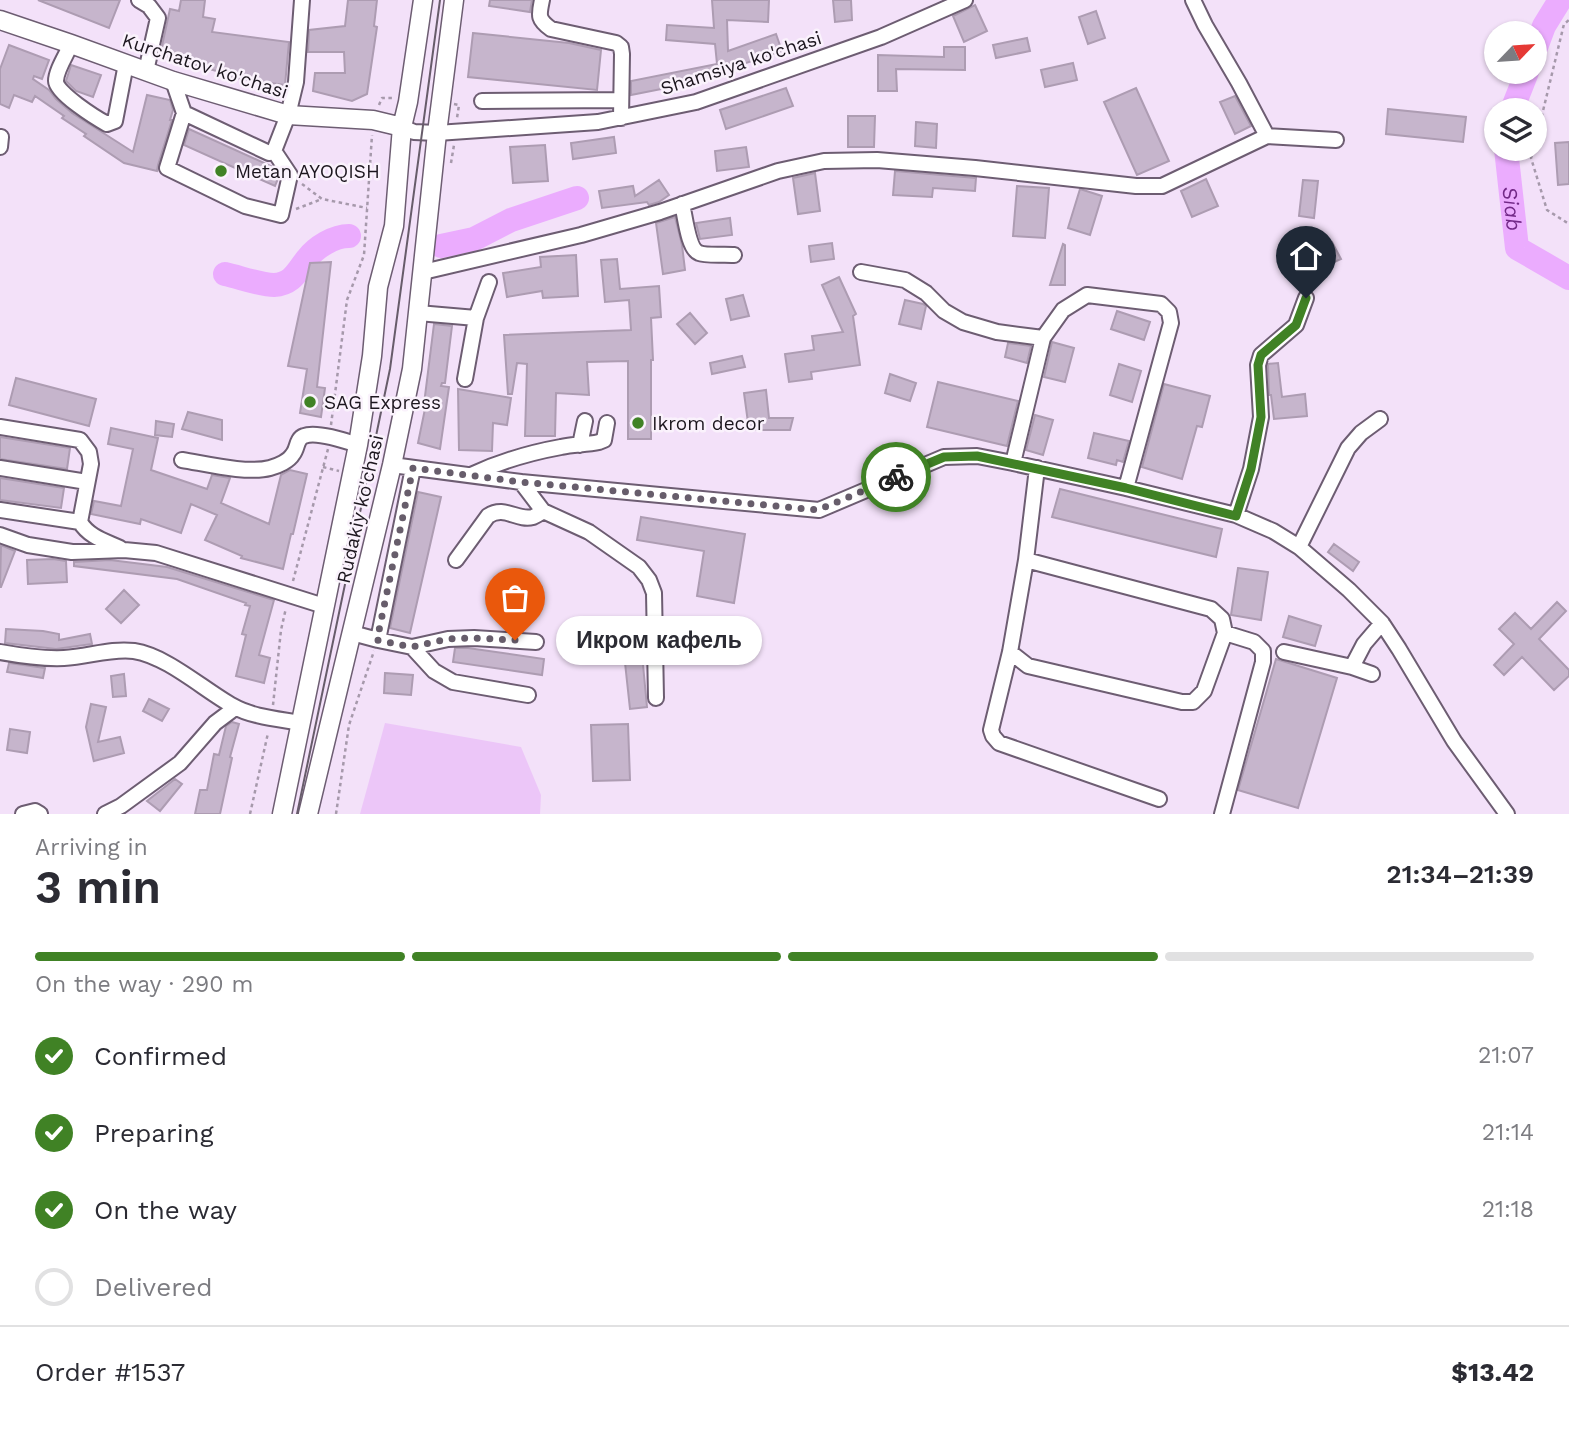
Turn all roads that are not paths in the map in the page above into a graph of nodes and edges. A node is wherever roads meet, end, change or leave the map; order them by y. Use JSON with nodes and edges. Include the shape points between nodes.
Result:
{"nodes":[{"id":1,"x":139,"y":0,"type":"edge"},
{"id":2,"x":302,"y":0,"type":"edge"},
{"id":3,"x":423,"y":0,"type":"edge"},
{"id":4,"x":454,"y":0,"type":"edge"},
{"id":5,"x":542,"y":0,"type":"edge"},
{"id":6,"x":965,"y":0,"type":"edge"},
{"id":7,"x":1193,"y":0,"type":"edge"},
{"id":8,"x":0,"y":20,"type":"edge"},
{"id":9,"x":71,"y":44,"type":"junction"},
{"id":10,"x":126,"y":64,"type":"junction"},
{"id":11,"x":146,"y":71,"type":"junction"},
{"id":12,"x":173,"y":81,"type":"junction"},
{"id":13,"x":621,"y":100,"type":"junction"},
{"id":14,"x":482,"y":101,"type":"dead end"},
{"id":15,"x":184,"y":113,"type":"junction"},
{"id":16,"x":288,"y":115,"type":"junction"},
{"id":17,"x":621,"y":118,"type":"junction"},
{"id":18,"x":402,"y":127,"type":"junction"},
{"id":19,"x":437,"y":132,"type":"junction"},
{"id":20,"x":1267,"y":136,"type":"junction"},
{"id":21,"x":1336,"y":140,"type":"dead end"},
{"id":22,"x":274,"y":151,"type":"junction"},
{"id":23,"x":682,"y":204,"type":"junction"},
{"id":24,"x":734,"y":255,"type":"dead end"},
{"id":25,"x":423,"y":272,"type":"junction"},
{"id":26,"x":861,"y":272,"type":"dead end"},
{"id":27,"x":489,"y":282,"type":"dead end"},
{"id":28,"x":1306,"y":298,"type":"dead end"},
{"id":29,"x":418,"y":313,"type":"junction"},
{"id":30,"x":475,"y":318,"type":"junction"},
{"id":31,"x":1043,"y":338,"type":"junction"},
{"id":32,"x":464,"y":379,"type":"dead end"},
{"id":33,"x":1380,"y":418,"type":"dead end"},
{"id":34,"x":584,"y":421,"type":"dead end"},
{"id":35,"x":607,"y":423,"type":"dead end"},
{"id":36,"x":0,"y":427,"type":"edge"},
{"id":37,"x":358,"y":444,"type":"junction"},
{"id":38,"x":580,"y":445,"type":"junction"},
{"id":39,"x":182,"y":460,"type":"dead end"},
{"id":40,"x":1013,"y":463,"type":"junction"},
{"id":41,"x":392,"y":465,"type":"junction"},
{"id":42,"x":0,"y":468,"type":"edge"},
{"id":43,"x":413,"y":468,"type":"junction"},
{"id":44,"x":1037,"y":468,"type":"junction"},
{"id":45,"x":470,"y":475,"type":"junction"},
{"id":46,"x":87,"y":482,"type":"junction"},
{"id":47,"x":521,"y":482,"type":"junction"},
{"id":48,"x":1126,"y":488,"type":"junction"},
{"id":49,"x":0,"y":510,"type":"edge"},
{"id":50,"x":543,"y":511,"type":"junction"},
{"id":51,"x":1236,"y":516,"type":"junction"},
{"id":52,"x":80,"y":522,"type":"junction"},
{"id":53,"x":0,"y":535,"type":"edge"},
{"id":54,"x":1299,"y":547,"type":"junction"},
{"id":55,"x":124,"y":551,"type":"junction"},
{"id":56,"x":1026,"y":560,"type":"junction"},
{"id":57,"x":456,"y":561,"type":"dead end"},
{"id":58,"x":324,"y":606,"type":"junction"},
{"id":59,"x":1382,"y":623,"type":"junction"},
{"id":60,"x":352,"y":633,"type":"junction"},
{"id":61,"x":1225,"y":633,"type":"junction"},
{"id":62,"x":377,"y":640,"type":"junction"},
{"id":63,"x":536,"y":642,"type":"dead end"},
{"id":64,"x":412,"y":647,"type":"junction"},
{"id":65,"x":0,"y":652,"type":"edge"},
{"id":66,"x":1010,"y":652,"type":"junction"},
{"id":67,"x":1284,"y":652,"type":"dead end"},
{"id":68,"x":1352,"y":667,"type":"junction"},
{"id":69,"x":1372,"y":674,"type":"dead end"},
{"id":70,"x":528,"y":695,"type":"dead end"},
{"id":71,"x":656,"y":698,"type":"dead end"},
{"id":72,"x":235,"y":708,"type":"junction"},
{"id":73,"x":301,"y":723,"type":"junction"},
{"id":74,"x":1159,"y":799,"type":"dead end"},
{"id":75,"x":282,"y":813,"type":"edge"},
{"id":76,"x":23,"y":814,"type":"edge"},
{"id":77,"x":40,"y":814,"type":"edge"},
{"id":78,"x":105,"y":814,"type":"edge"},
{"id":79,"x":308,"y":814,"type":"edge"},
{"id":80,"x":1222,"y":814,"type":"edge"},
{"id":81,"x":1507,"y":814,"type":"edge"}],
"edges":[{"from":1,"to":11,"type":"street","via":[[158,19]]},
{"from":2,"to":16,"type":"street","via":[[296,82]]},
{"from":3,"to":18,"type":"main road","name":"Rudakiy ko'chasi"},
{"from":4,"to":19,"type":"main road","name":"Rudakiy ko'chasi"},
{"from":5,"to":13,"type":"street","via":[[539,16],[551,29],[621,47]]},
{"from":6,"to":17,"type":"street","name":"Shamsiya ko'chasi","via":[[881,37],[696,102]]},
{"from":7,"to":20,"type":"street"},
{"from":8,"to":9,"type":"main road","name":"Kurchatov ko'chasi"},
{"from":9,"to":10,"type":"main road","name":"Kurchatov ko'chasi"},
{"from":9,"to":10,"type":"street","via":[[55,78],[57,86],[107,124],[115,121]]},
{"from":10,"to":11,"type":"main road","name":"Kurchatov ko'chasi"},
{"from":11,"to":12,"type":"main road","name":"Kurchatov ko'chasi"},
{"from":12,"to":15,"type":"street"},
{"from":12,"to":16,"type":"main road","name":"Kurchatov ko'chasi"},
{"from":13,"to":14,"type":"street"},
{"from":13,"to":17,"type":"street"},
{"from":15,"to":22,"type":"street","via":[[269,153]]},
{"from":15,"to":22,"type":"street","via":[[167,169],[245,206],[281,215],[290,175]]},
{"from":16,"to":18,"type":"main road","name":"Kurchatov ko'chasi","via":[[373,120]]},
{"from":16,"to":22,"type":"street"},
{"from":17,"to":19,"type":"street","name":"Shamsiya ko'chasi"},
{"from":18,"to":19,"type":"street","name":"Shamsiya ko'chasi"},
{"from":18,"to":37,"type":"main road","name":"Rudakiy ko'chasi","via":[[394,226],[378,287]]},
{"from":19,"to":25,"type":"main road","name":"Rudakiy ko'chasi"},
{"from":20,"to":21,"type":"street"},
{"from":20,"to":23,"type":"street","via":[[1162,186],[877,160],[824,161],[778,171]]},
{"from":23,"to":24,"type":"street","via":[[694,251]]},
{"from":23,"to":25,"type":"street","via":[[581,235]]},
{"from":25,"to":29,"type":"main road","name":"Rudakiy ko'chasi"},
{"from":26,"to":31,"type":"street","via":[[905,280],[964,322]]},
{"from":27,"to":30,"type":"street"},
{"from":28,"to":51,"type":"street","via":[[1296,325],[1261,355],[1261,417]]},
{"from":29,"to":30,"type":"street"},
{"from":29,"to":41,"type":"main road","name":"Rudakiy ko'chasi","via":[[412,369]]},
{"from":30,"to":32,"type":"street"},
{"from":31,"to":40,"type":"street"},
{"from":31,"to":48,"type":"street","via":[[1063,310],[1087,295],[1161,304],[1169,312],[1171,323]]},
{"from":33,"to":54,"type":"street","via":[[1348,448]]},
{"from":34,"to":38,"type":"street"},
{"from":35,"to":38,"type":"street","via":[[604,440]]},
{"from":36,"to":46,"type":"street","via":[[80,440],[91,464]]},
{"from":37,"to":39,"type":"street","via":[[303,436],[293,455],[267,469]]},
{"from":37,"to":58,"type":"main road","name":"Rudakiy ko'chasi"},
{"from":38,"to":45,"type":"street","via":[[502,461]]},
{"from":40,"to":44,"type":"street"},
{"from":40,"to":47,"type":"street","via":[[977,456],[944,457],[818,510]]},
{"from":41,"to":43,"type":"street"},
{"from":41,"to":60,"type":"main road","name":"Rudakiy ko'chasi"},
{"from":42,"to":46,"type":"street"},
{"from":43,"to":45,"type":"street"},
{"from":43,"to":62,"type":"street"},
{"from":44,"to":48,"type":"street"},
{"from":44,"to":56,"type":"street"},
{"from":45,"to":47,"type":"street"},
{"from":46,"to":52,"type":"street"},
{"from":47,"to":50,"type":"street"},
{"from":48,"to":51,"type":"street"},
{"from":49,"to":52,"type":"street"},
{"from":50,"to":57,"type":"street","via":[[534,517],[501,511],[488,516]]},
{"from":50,"to":71,"type":"street","via":[[589,532],[639,567],[649,580],[654,593]]},
{"from":51,"to":54,"type":"street"},
{"from":52,"to":55,"type":"street","via":[[91,534]]},
{"from":53,"to":55,"type":"street","via":[[27,545],[72,552]]},
{"from":54,"to":59,"type":"street"},
{"from":55,"to":58,"type":"street","via":[[156,553]]},
{"from":56,"to":61,"type":"street","via":[[1211,609],[1222,619]]},
{"from":56,"to":66,"type":"street"},
{"from":58,"to":73,"type":"main road","name":"Rudakiy ko'chasi"},
{"from":59,"to":68,"type":"street"},
{"from":59,"to":81,"type":"street","via":[[1454,741]]},
{"from":60,"to":62,"type":"street"},
{"from":60,"to":79,"type":"main road","name":"Rudakiy ko'chasi"},
{"from":61,"to":66,"type":"street","via":[[1204,691],[1193,702],[1028,666]]},
{"from":61,"to":80,"type":"street","via":[[1254,642],[1263,651],[1263,662]]},
{"from":62,"to":64,"type":"street"},
{"from":63,"to":64,"type":"street","via":[[448,639]]},
{"from":64,"to":70,"type":"street","via":[[433,671],[453,682]]},
{"from":65,"to":72,"type":"street","via":[[67,658],[135,651],[159,659]]},
{"from":66,"to":74,"type":"street","via":[[991,730],[999,743]]},
{"from":67,"to":68,"type":"street"},
{"from":68,"to":69,"type":"street"},
{"from":72,"to":73,"type":"street"},
{"from":72,"to":78,"type":"street","via":[[215,723],[180,763]]},
{"from":73,"to":75,"type":"main road","name":"Rudakiy ko'chasi"},
{"from":76,"to":77,"type":"street"}]}
